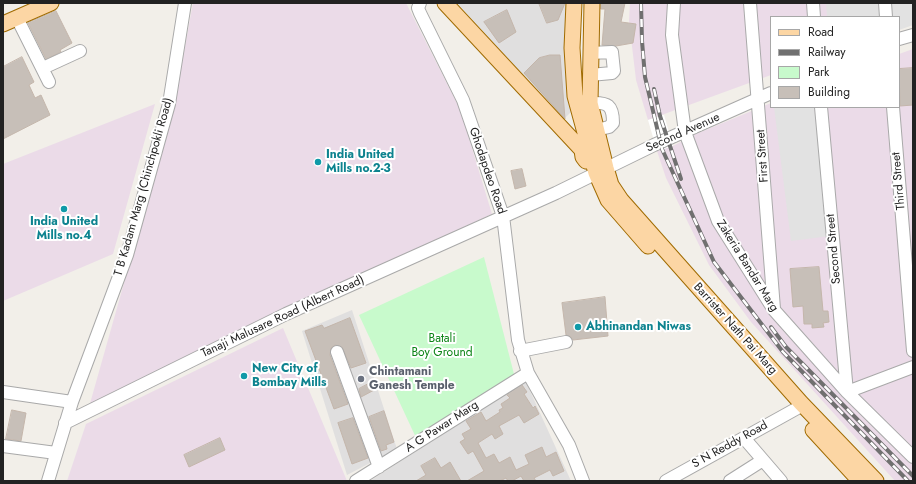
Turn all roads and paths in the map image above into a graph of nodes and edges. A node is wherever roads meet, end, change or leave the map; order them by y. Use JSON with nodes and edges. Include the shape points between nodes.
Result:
{"nodes":[{"id":1,"x":51,"y":3,"type":"edge"},
{"id":2,"x":185,"y":3,"type":"edge"},
{"id":3,"x":420,"y":3,"type":"edge"},
{"id":4,"x":436,"y":3,"type":"edge"},
{"id":5,"x":445,"y":3,"type":"edge"},
{"id":6,"x":574,"y":3,"type":"edge"},
{"id":7,"x":592,"y":3,"type":"edge"},
{"id":8,"x":674,"y":3,"type":"edge"},
{"id":9,"x":750,"y":3,"type":"edge"},
{"id":10,"x":813,"y":3,"type":"edge"},
{"id":11,"x":885,"y":3,"type":"edge"},
{"id":12,"x":814,"y":16,"type":"edge"},
{"id":13,"x":886,"y":16,"type":"edge"},
{"id":14,"x":17,"y":18,"type":"junction"},
{"id":15,"x":3,"y":24,"type":"edge"},
{"id":16,"x":913,"y":35,"type":"edge"},
{"id":17,"x":900,"y":39,"type":"edge"},
{"id":18,"x":80,"y":51,"type":"dead end"},
{"id":19,"x":590,"y":53,"type":"junction"},
{"id":20,"x":43,"y":68,"type":"junction"},
{"id":21,"x":590,"y":75,"type":"junction"},
{"id":22,"x":49,"y":82,"type":"dead end"},
{"id":23,"x":770,"y":93,"type":"edge"},
{"id":24,"x":758,"y":99,"type":"junction"},
{"id":25,"x":821,"y":108,"type":"edge"},
{"id":26,"x":893,"y":108,"type":"edge"},
{"id":27,"x":685,"y":132,"type":"junction"},
{"id":28,"x":583,"y":157,"type":"junction"},
{"id":29,"x":601,"y":171,"type":"junction"},
{"id":30,"x":503,"y":216,"type":"junction"},
{"id":31,"x":774,"y":310,"type":"junction"},
{"id":32,"x":566,"y":342,"type":"dead end"},
{"id":33,"x":520,"y":351,"type":"junction"},
{"id":34,"x":913,"y":351,"type":"edge"},
{"id":35,"x":337,"y":352,"type":"dead end"},
{"id":36,"x":913,"y":367,"type":"edge"},
{"id":37,"x":528,"y":372,"type":"junction"},
{"id":38,"x":847,"y":392,"type":"junction"},
{"id":39,"x":8,"y":393,"type":"edge"},
{"id":40,"x":72,"y":402,"type":"junction"},
{"id":41,"x":799,"y":407,"type":"junction"},
{"id":42,"x":65,"y":423,"type":"junction"},
{"id":43,"x":744,"y":438,"type":"junction"},
{"id":44,"x":3,"y":446,"type":"edge"},
{"id":45,"x":56,"y":453,"type":"junction"},
{"id":46,"x":913,"y":457,"type":"edge"},
{"id":47,"x":763,"y":460,"type":"junction"},
{"id":48,"x":379,"y":467,"type":"junction"},
{"id":49,"x":48,"y":481,"type":"edge"},
{"id":50,"x":356,"y":481,"type":"edge"},
{"id":51,"x":582,"y":481,"type":"edge"},
{"id":52,"x":666,"y":481,"type":"edge"},
{"id":53,"x":730,"y":481,"type":"edge"},
{"id":54,"x":781,"y":481,"type":"edge"},
{"id":55,"x":860,"y":481,"type":"edge"},
{"id":56,"x":876,"y":481,"type":"edge"}],
"edges":[{"from":1,"to":14,"type":"main road"},
{"from":2,"to":40,"type":"street","name":"T B Kadam Marg (Chinchpokli Road)","via":[[169,104],[127,255]]},
{"from":3,"to":30,"type":"street","name":"Ghodapdeo Road","via":[[420,13],[462,100]]},
{"from":4,"to":28,"type":"main road","via":[[576,157]]},
{"from":5,"to":28,"type":"main road","via":[[582,150]]},
{"from":6,"to":29,"type":"main road","via":[[574,96]]},
{"from":7,"to":19,"type":"main road"},
{"from":8,"to":27,"type":"street","name":"Zakeria Bandar Marg","via":[[672,35]]},
{"from":9,"to":24,"type":"street","name":"First Street"},
{"from":10,"to":12,"type":"street"},
{"from":11,"to":13,"type":"street"},
{"from":14,"to":15,"type":"main road"},
{"from":14,"to":20,"type":"street"},
{"from":16,"to":17,"type":"street"},
{"from":18,"to":20,"type":"street"},
{"from":19,"to":21,"type":"main road"},
{"from":19,"to":21,"type":"street","via":[[612,52],[614,71]]},
{"from":20,"to":22,"type":"street"},
{"from":21,"to":29,"type":"main road","via":[[590,103]]},
{"from":23,"to":24,"type":"street","name":"Second Avenue"},
{"from":24,"to":27,"type":"street","name":"Second Avenue"},
{"from":24,"to":31,"type":"street","name":"First Street"},
{"from":25,"to":38,"type":"street","name":"Second Street"},
{"from":26,"to":34,"type":"street","name":"Third Street"},
{"from":27,"to":29,"type":"street","name":"Second Avenue"},
{"from":27,"to":31,"type":"street","name":"Zakeria Bandar Marg","via":[[718,221]]},
{"from":28,"to":29,"type":"main road"},
{"from":29,"to":30,"type":"street","name":"Second Avenue"},
{"from":29,"to":41,"type":"main road","name":"Barrister Nath Pai Marg","via":[[603,191],[613,207]]},
{"from":30,"to":33,"type":"street","name":"Ghodapdeo Road"},
{"from":30,"to":42,"type":"street","name":"Tanaji Malusare Road (Albert Road)","via":[[286,314]]},
{"from":31,"to":38,"type":"street","name":"Zakeria Bandar Marg"},
{"from":32,"to":33,"type":"street"},
{"from":33,"to":37,"type":"street","name":"Ghodapdeo Road"},
{"from":35,"to":48,"type":"street"},
{"from":36,"to":38,"type":"street"},
{"from":37,"to":48,"type":"street","name":"A G Pawar Marg"},
{"from":37,"to":51,"type":"street","name":"Ghodapdeo Road","via":[[569,445]]},
{"from":38,"to":46,"type":"street","name":"Zakeria Bandar Marg"},
{"from":39,"to":40,"type":"street"},
{"from":40,"to":42,"type":"street","name":"T B Kadam Marg (Chinchpokli Road)"},
{"from":41,"to":43,"type":"street","name":"S N Reddy Road"},
{"from":41,"to":55,"type":"main road","name":"Barrister Nath Pai Marg"},
{"from":41,"to":56,"type":"main road","name":"Barrister Nath Pai Marg"},
{"from":42,"to":45,"type":"street","name":"T B Kadam Marg (Chinchpokli Road)"},
{"from":43,"to":47,"type":"street"},
{"from":43,"to":52,"type":"street","name":"S N Reddy Road"},
{"from":44,"to":45,"type":"street"},
{"from":45,"to":49,"type":"street","name":"T B Kadam Marg (Chinchpokli Road)"},
{"from":47,"to":53,"type":"street"},
{"from":47,"to":54,"type":"street"},
{"from":48,"to":50,"type":"street","name":"A G Pawar Marg"}]}
